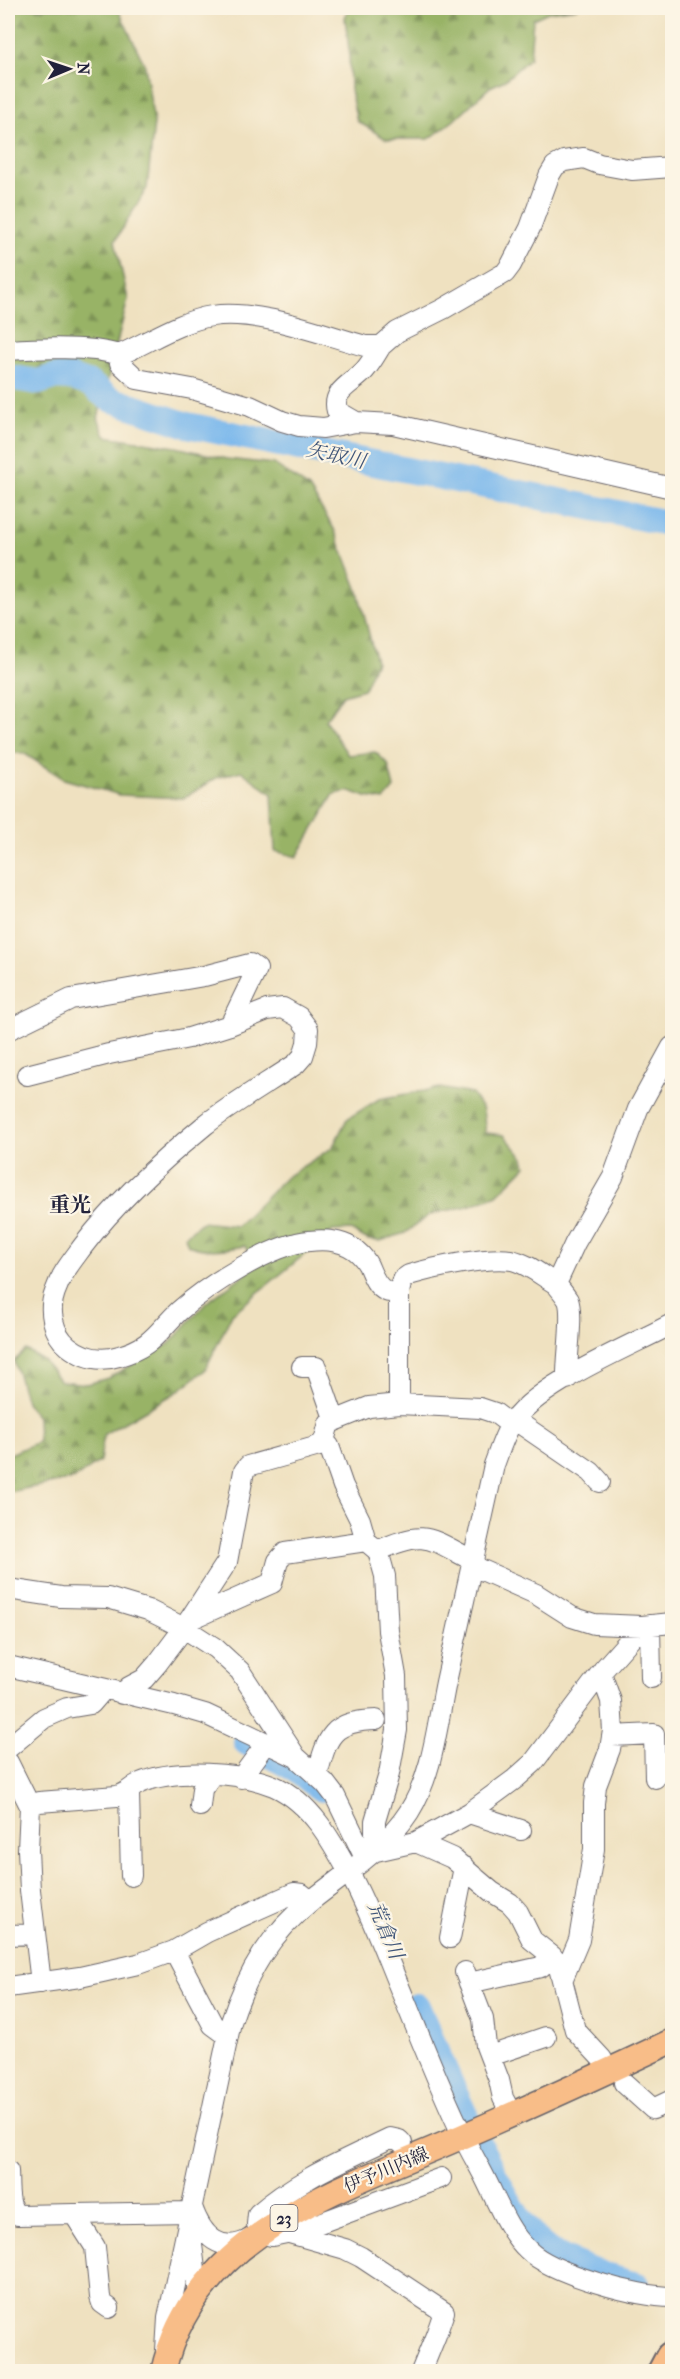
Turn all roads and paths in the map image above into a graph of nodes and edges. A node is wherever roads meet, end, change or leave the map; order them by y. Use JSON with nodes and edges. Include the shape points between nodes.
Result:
{"nodes":[{"id":1,"x":672,"y":167,"type":"edge"},
{"id":2,"x":381,"y":346,"type":"junction"},
{"id":3,"x":8,"y":350,"type":"edge"},
{"id":4,"x":119,"y":355,"type":"junction"},
{"id":5,"x":356,"y":422,"type":"junction"},
{"id":6,"x":672,"y":488,"type":"edge"},
{"id":7,"x":230,"y":1025,"type":"junction"},
{"id":8,"x":8,"y":1030,"type":"edge"},
{"id":9,"x":672,"y":1047,"type":"edge"},
{"id":10,"x":27,"y":1075,"type":"dead end"},
{"id":11,"x":556,"y":1284,"type":"junction"},
{"id":12,"x":399,"y":1293,"type":"junction"},
{"id":13,"x":672,"y":1324,"type":"edge"},
{"id":14,"x":672,"y":1335,"type":"edge"},
{"id":15,"x":634,"y":1345,"type":"junction"},
{"id":16,"x":302,"y":1367,"type":"dead end"},
{"id":17,"x":567,"y":1379,"type":"junction"},
{"id":18,"x":399,"y":1404,"type":"junction"},
{"id":19,"x":335,"y":1421,"type":"junction"},
{"id":20,"x":513,"y":1423,"type":"junction"},
{"id":21,"x":324,"y":1441,"type":"junction"},
{"id":22,"x":600,"y":1482,"type":"dead end"},
{"id":23,"x":372,"y":1546,"type":"junction"},
{"id":24,"x":474,"y":1564,"type":"junction"},
{"id":25,"x":8,"y":1589,"type":"edge"},
{"id":26,"x":672,"y":1623,"type":"edge"},
{"id":27,"x":187,"y":1624,"type":"junction"},
{"id":28,"x":646,"y":1626,"type":"junction"},
{"id":29,"x":8,"y":1666,"type":"edge"},
{"id":30,"x":601,"y":1673,"type":"junction"},
{"id":31,"x":651,"y":1678,"type":"dead end"},
{"id":32,"x":113,"y":1692,"type":"junction"},
{"id":33,"x":376,"y":1720,"type":"dead end"},
{"id":34,"x":612,"y":1736,"type":"junction"},
{"id":35,"x":266,"y":1744,"type":"junction"},
{"id":36,"x":8,"y":1748,"type":"edge"},
{"id":37,"x":296,"y":1757,"type":"junction"},
{"id":38,"x":8,"y":1762,"type":"edge"},
{"id":39,"x":212,"y":1775,"type":"junction"},
{"id":40,"x":317,"y":1776,"type":"junction"},
{"id":41,"x":241,"y":1778,"type":"junction"},
{"id":42,"x":655,"y":1778,"type":"dead end"},
{"id":43,"x":129,"y":1793,"type":"junction"},
{"id":44,"x":30,"y":1806,"type":"junction"},
{"id":45,"x":200,"y":1806,"type":"dead end"},
{"id":46,"x":469,"y":1813,"type":"junction"},
{"id":47,"x":522,"y":1830,"type":"dead end"},
{"id":48,"x":416,"y":1842,"type":"junction"},
{"id":49,"x":363,"y":1860,"type":"junction"},
{"id":50,"x":464,"y":1867,"type":"junction"},
{"id":51,"x":131,"y":1876,"type":"dead end"},
{"id":52,"x":310,"y":1902,"type":"junction"},
{"id":53,"x":35,"y":1934,"type":"junction"},
{"id":54,"x":8,"y":1935,"type":"edge"},
{"id":55,"x":450,"y":1938,"type":"dead end"},
{"id":56,"x":174,"y":1951,"type":"junction"},
{"id":57,"x":552,"y":1956,"type":"junction"},
{"id":58,"x":563,"y":1978,"type":"junction"},
{"id":59,"x":41,"y":1983,"type":"junction"},
{"id":60,"x":8,"y":1987,"type":"edge"},
{"id":61,"x":228,"y":2036,"type":"junction"},
{"id":62,"x":546,"y":2037,"type":"dead end"},
{"id":63,"x":672,"y":2041,"type":"edge"},
{"id":64,"x":490,"y":2056,"type":"junction"},
{"id":65,"x":602,"y":2059,"type":"dead end"},
{"id":66,"x":624,"y":2083,"type":"dead end"},
{"id":67,"x":672,"y":2100,"type":"edge"},
{"id":68,"x":508,"y":2117,"type":"junction"},
{"id":69,"x":465,"y":2136,"type":"junction"},
{"id":70,"x":402,"y":2144,"type":"dead end"},
{"id":71,"x":8,"y":2171,"type":"edge"},
{"id":72,"x":441,"y":2178,"type":"dead end"},
{"id":73,"x":190,"y":2213,"type":"junction"},
{"id":74,"x":74,"y":2214,"type":"junction"},
{"id":75,"x":287,"y":2233,"type":"junction"},
{"id":76,"x":256,"y":2236,"type":"junction"},
{"id":77,"x":198,"y":2293,"type":"junction"},
{"id":78,"x":672,"y":2297,"type":"edge"},
{"id":79,"x":109,"y":2308,"type":"dead end"},
{"id":80,"x":672,"y":2357,"type":"edge"},
{"id":81,"x":164,"y":2369,"type":"edge"},
{"id":82,"x":421,"y":2372,"type":"edge"},
{"id":83,"x":662,"y":2372,"type":"edge"}],
"edges":[{"from":1,"to":2,"type":"street","via":[[632,170],[584,158],[555,166],[530,228],[505,273],[397,332]]},
{"from":2,"to":4,"type":"street","via":[[365,346],[259,317],[228,315],[194,321]]},
{"from":2,"to":5,"type":"street","via":[[366,370],[336,397],[336,411]]},
{"from":3,"to":4,"type":"street","via":[[108,351]]},
{"from":4,"to":5,"type":"street","via":[[120,363],[137,379],[192,389],[250,406],[282,421],[323,428]]},
{"from":5,"to":6,"type":"street","via":[[393,424]]},
{"from":7,"to":8,"type":"street","via":[[257,969],[250,964],[71,999]]},
{"from":7,"to":10,"type":"street"},
{"from":7,"to":12,"type":"street","via":[[267,1010],[284,1008],[299,1017],[308,1029],[303,1056],[207,1124],[122,1200],[62,1274],[52,1308],[55,1329],[81,1356],[117,1357],[139,1349],[159,1335],[180,1311],[240,1267],[286,1246],[308,1241],[335,1240],[351,1247],[385,1291]]},
{"from":9,"to":11,"type":"street","via":[[638,1109],[613,1177]]},
{"from":11,"to":12,"type":"street","via":[[523,1264],[491,1260],[409,1275],[402,1280]]},
{"from":11,"to":17,"type":"street","via":[[568,1300],[570,1316]]},
{"from":12,"to":18,"type":"street"},
{"from":13,"to":15,"type":"street"},
{"from":14,"to":15,"type":"street","via":[[650,1344]]},
{"from":15,"to":17,"type":"street"},
{"from":16,"to":19,"type":"street","via":[[316,1367]]},
{"from":17,"to":20,"type":"street","via":[[538,1397]]},
{"from":18,"to":19,"type":"street","via":[[369,1407]]},
{"from":18,"to":20,"type":"street","via":[[480,1408]]},
{"from":19,"to":21,"type":"street","via":[[329,1424]]},
{"from":20,"to":22,"type":"street","via":[[591,1472]]},
{"from":20,"to":24,"type":"street","via":[[494,1465]]},
{"from":21,"to":23,"type":"street"},
{"from":21,"to":27,"type":"street","via":[[319,1446],[248,1466],[244,1471],[227,1562]]},
{"from":23,"to":24,"type":"street","via":[[424,1537]]},
{"from":23,"to":27,"type":"street","via":[[285,1552],[272,1583]]},
{"from":23,"to":49,"type":"street","via":[[385,1576],[398,1693],[397,1730],[375,1834]]},
{"from":24,"to":28,"type":"street","via":[[536,1594],[572,1617],[594,1624]]},
{"from":24,"to":49,"type":"street","via":[[418,1797],[394,1833]]},
{"from":25,"to":27,"type":"street","via":[[61,1597],[108,1598]]},
{"from":26,"to":28,"type":"street"},
{"from":27,"to":32,"type":"street","via":[[144,1679]]},
{"from":27,"to":37,"type":"street","via":[[240,1671]]},
{"from":28,"to":30,"type":"street"},
{"from":28,"to":31,"type":"street"},
{"from":29,"to":32,"type":"street"},
{"from":30,"to":34,"type":"street","via":[[611,1701]]},
{"from":30,"to":46,"type":"street","via":[[533,1763]]},
{"from":32,"to":35,"type":"street","via":[[206,1714]]},
{"from":32,"to":36,"type":"street","via":[[92,1704],[67,1708],[44,1718]]},
{"from":33,"to":40,"type":"street","via":[[348,1722],[336,1731],[323,1753]]},
{"from":34,"to":42,"type":"street","via":[[654,1734]]},
{"from":34,"to":58,"type":"street","via":[[595,1794],[594,1849],[579,1940]]},
{"from":35,"to":37,"type":"street"},
{"from":35,"to":41,"type":"street"},
{"from":37,"to":40,"type":"street"},
{"from":38,"to":44,"type":"street"},
{"from":39,"to":41,"type":"street"},
{"from":39,"to":43,"type":"street","via":[[159,1778],[139,1784]]},
{"from":39,"to":45,"type":"street","via":[[202,1789]]},
{"from":40,"to":49,"type":"street","via":[[335,1796]]},
{"from":41,"to":49,"type":"street","via":[[272,1785],[302,1803],[340,1854]]},
{"from":43,"to":44,"type":"street"},
{"from":43,"to":51,"type":"street"},
{"from":44,"to":53,"type":"street","via":[[28,1850]]},
{"from":46,"to":47,"type":"street"},
{"from":46,"to":48,"type":"street"},
{"from":48,"to":49,"type":"street"},
{"from":48,"to":50,"type":"street"},
{"from":49,"to":52,"type":"street"},
{"from":49,"to":69,"type":"street","via":[[377,1931]]},
{"from":50,"to":55,"type":"street"},
{"from":50,"to":57,"type":"street","via":[[518,1911],[532,1940]]},
{"from":52,"to":56,"type":"street","via":[[302,1894],[294,1893]]},
{"from":52,"to":61,"type":"street","via":[[258,1958],[239,1997]]},
{"from":53,"to":54,"type":"street"},
{"from":53,"to":59,"type":"street"},
{"from":56,"to":59,"type":"street","via":[[111,1971]]},
{"from":56,"to":61,"type":"street","via":[[213,2025]]},
{"from":57,"to":58,"type":"street"},
{"from":57,"to":64,"type":"street","via":[[542,1967],[467,1977],[483,2019]]},
{"from":58,"to":65,"type":"street","via":[[575,2030]]},
{"from":59,"to":60,"type":"street"},
{"from":61,"to":73,"type":"street"},
{"from":62,"to":64,"type":"street"},
{"from":63,"to":68,"type":"main road","name":"伊予川内線","number":"23"},
{"from":64,"to":68,"type":"street"},
{"from":66,"to":67,"type":"street","via":[[653,2109]]},
{"from":68,"to":69,"type":"main road","name":"伊予川内線","number":"23"},
{"from":69,"to":76,"type":"main road","name":"伊予川内線","number":"23","via":[[307,2204]]},
{"from":69,"to":78,"type":"street","via":[[502,2215],[526,2249],[540,2261],[628,2291]]},
{"from":70,"to":76,"type":"street","via":[[390,2138],[288,2191],[258,2214]]},
{"from":71,"to":74,"type":"street","via":[[13,2212],[26,2216]]},
{"from":72,"to":75,"type":"street","via":[[419,2180]]},
{"from":73,"to":74,"type":"street"},
{"from":73,"to":76,"type":"street","via":[[212,2240],[236,2245]]},
{"from":73,"to":77,"type":"street"},
{"from":73,"to":81,"type":"street","via":[[168,2318]]},
{"from":74,"to":79,"type":"street","via":[[95,2247],[99,2297]]},
{"from":75,"to":76,"type":"street"},
{"from":75,"to":82,"type":"street","via":[[353,2253],[444,2312]]},
{"from":76,"to":77,"type":"main road","name":"伊予川内線","number":"23"},
{"from":77,"to":81,"type":"main road","name":"伊予川内線","number":"23","via":[[174,2337]]},
{"from":80,"to":83,"type":"highway"}]}
